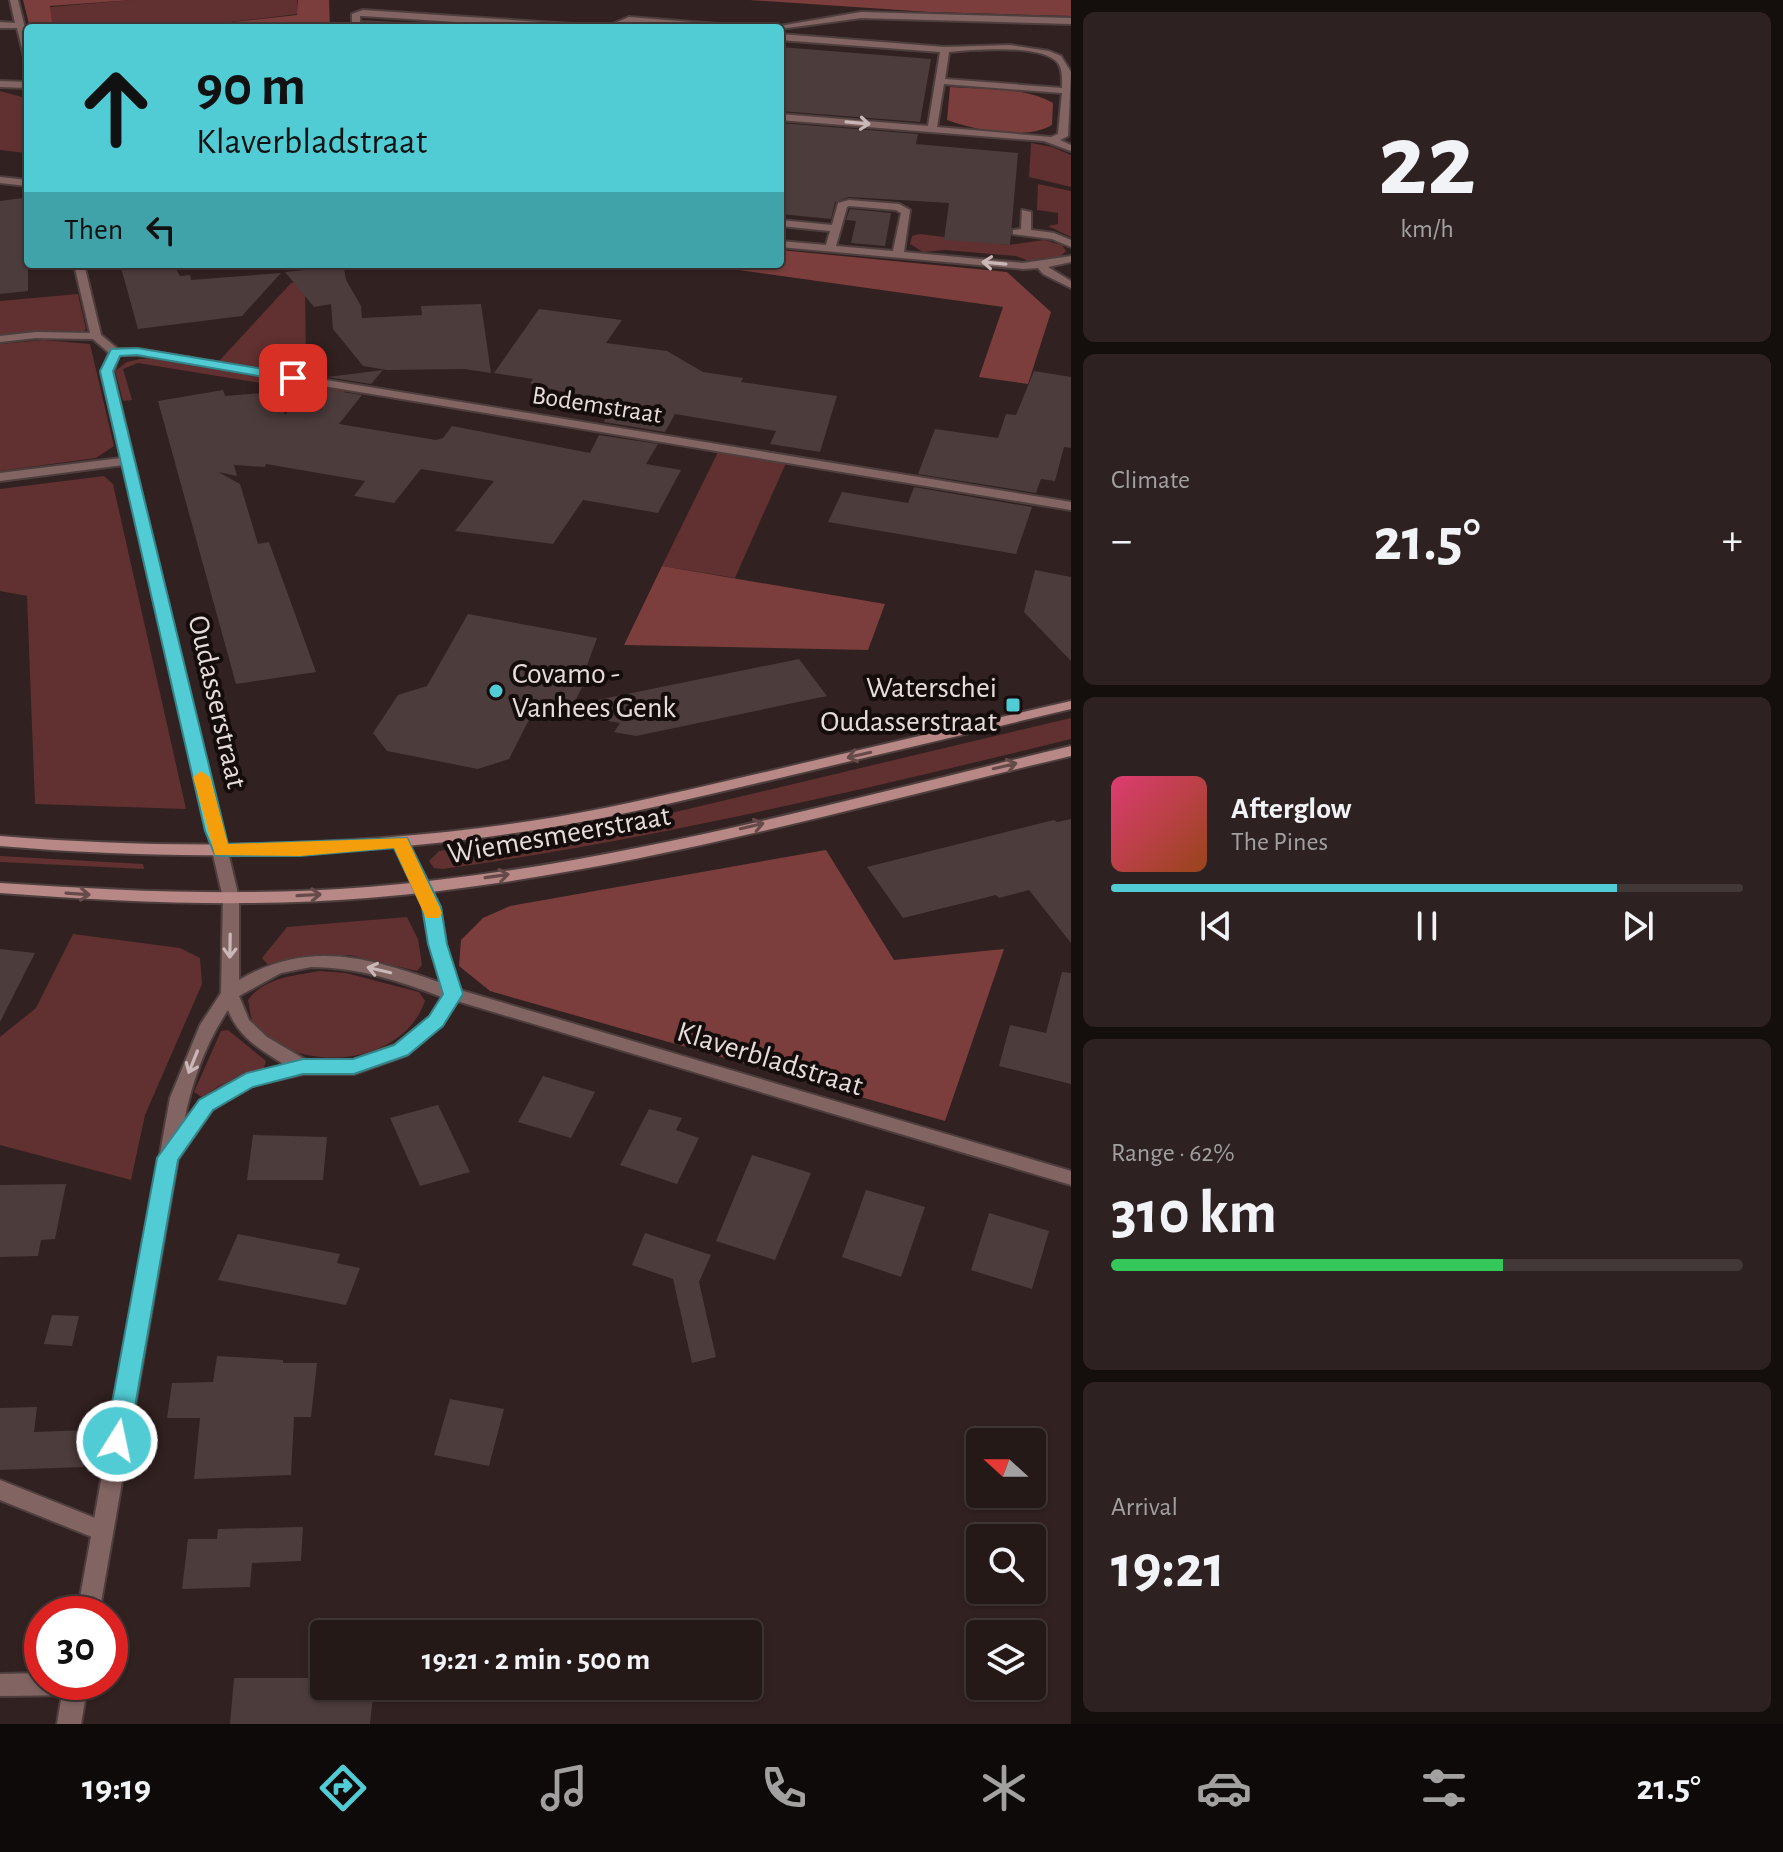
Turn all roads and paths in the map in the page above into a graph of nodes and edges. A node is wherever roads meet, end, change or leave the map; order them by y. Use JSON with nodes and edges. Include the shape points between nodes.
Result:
{"nodes":[{"id":1,"x":14,"y":0,"type":"edge"},
{"id":2,"x":1071,"y":21,"type":"edge"},
{"id":3,"x":356,"y":24,"type":"edge"},
{"id":4,"x":527,"y":24,"type":"edge"},
{"id":5,"x":618,"y":24,"type":"edge"},
{"id":6,"x":677,"y":24,"type":"edge"},
{"id":7,"x":0,"y":25,"type":"edge"},
{"id":8,"x":21,"y":26,"type":"junction"},
{"id":9,"x":784,"y":26,"type":"edge"},
{"id":10,"x":784,"y":37,"type":"edge"},
{"id":11,"x":24,"y":39,"type":"edge"},
{"id":12,"x":945,"y":50,"type":"junction"},
{"id":13,"x":941,"y":81,"type":"junction"},
{"id":14,"x":0,"y":84,"type":"edge"},
{"id":15,"x":24,"y":85,"type":"edge"},
{"id":16,"x":1065,"y":91,"type":"junction"},
{"id":17,"x":784,"y":117,"type":"edge"},
{"id":18,"x":932,"y":129,"type":"junction"},
{"id":19,"x":1052,"y":140,"type":"junction"},
{"id":20,"x":1071,"y":148,"type":"edge"},
{"id":21,"x":0,"y":180,"type":"edge"},
{"id":22,"x":24,"y":183,"type":"edge"},
{"id":23,"x":1026,"y":212,"type":"dead end"},
{"id":24,"x":784,"y":226,"type":"edge"},
{"id":25,"x":835,"y":228,"type":"junction"},
{"id":26,"x":784,"y":244,"type":"edge"},
{"id":27,"x":1071,"y":244,"type":"edge"},
{"id":28,"x":830,"y":249,"type":"junction"},
{"id":29,"x":898,"y":255,"type":"junction"},
{"id":30,"x":1071,"y":259,"type":"edge"},
{"id":31,"x":1040,"y":264,"type":"junction"},
{"id":32,"x":80,"y":268,"type":"edge"},
{"id":33,"x":1071,"y":285,"type":"edge"},
{"id":34,"x":96,"y":336,"type":"junction"},
{"id":35,"x":0,"y":339,"type":"edge"},
{"id":36,"x":115,"y":352,"type":"junction"},
{"id":37,"x":128,"y":461,"type":"junction"},
{"id":38,"x":0,"y":477,"type":"edge"},
{"id":39,"x":1071,"y":506,"type":"edge"},
{"id":40,"x":1071,"y":705,"type":"edge"},
{"id":41,"x":1071,"y":751,"type":"edge"},
{"id":42,"x":0,"y":841,"type":"edge"},
{"id":43,"x":400,"y":842,"type":"junction"},
{"id":44,"x":221,"y":850,"type":"junction"},
{"id":45,"x":420,"y":887,"type":"junction"},
{"id":46,"x":0,"y":888,"type":"edge"},
{"id":47,"x":231,"y":898,"type":"junction"},
{"id":48,"x":230,"y":994,"type":"junction"},
{"id":49,"x":453,"y":994,"type":"junction"},
{"id":50,"x":303,"y":1067,"type":"junction"},
{"id":51,"x":168,"y":1158,"type":"junction"},
{"id":52,"x":1071,"y":1178,"type":"edge"},
{"id":53,"x":0,"y":1490,"type":"edge"},
{"id":54,"x":102,"y":1531,"type":"junction"},
{"id":55,"x":91,"y":1596,"type":"edge"},
{"id":56,"x":24,"y":1684,"type":"edge"},
{"id":57,"x":0,"y":1685,"type":"edge"},
{"id":58,"x":73,"y":1700,"type":"edge"},
{"id":59,"x":69,"y":1724,"type":"edge"}],
"edges":[{"from":1,"to":8,"type":"street"},
{"from":2,"to":9,"type":"street","via":[[861,15]]},
{"from":3,"to":4,"type":"street","via":[[356,14],[363,13]]},
{"from":5,"to":6,"type":"street"},
{"from":7,"to":8,"type":"street"},
{"from":8,"to":11,"type":"street"},
{"from":10,"to":12,"type":"street"},
{"from":12,"to":13,"type":"street"},
{"from":12,"to":16,"type":"street","via":[[1042,50],[1059,56],[1066,67]]},
{"from":13,"to":16,"type":"street"},
{"from":13,"to":18,"type":"street"},
{"from":14,"to":15,"type":"street"},
{"from":16,"to":19,"type":"street","via":[[1063,136]]},
{"from":17,"to":18,"type":"street","one_way":true},
{"from":18,"to":19,"type":"street"},
{"from":19,"to":20,"type":"street"},
{"from":21,"to":22,"type":"street"},
{"from":23,"to":27,"type":"street","via":[[1022,233],[1054,236]]},
{"from":24,"to":25,"type":"street"},
{"from":25,"to":28,"type":"street"},
{"from":25,"to":29,"type":"street","via":[[842,205],[899,207],[906,212]]},
{"from":26,"to":28,"type":"street"},
{"from":28,"to":29,"type":"street"},
{"from":31,"to":29,"type":"street","one_way":true},
{"from":30,"to":31,"type":"street"},
{"from":31,"to":33,"type":"street"},
{"from":32,"to":34,"type":"street"},
{"from":34,"to":35,"type":"street"},
{"from":34,"to":36,"type":"street"},
{"from":36,"to":37,"type":"street","name":"Oudasserstraat","via":[[107,373]]},
{"from":36,"to":39,"type":"street","name":"Bodemstraat"},
{"from":37,"to":38,"type":"street"},
{"from":37,"to":44,"type":"street","name":"Oudasserstraat"},
{"from":40,"to":43,"type":"main road","name":"Wiemesmeerstraat","one_way":true,"via":[[678,797],[532,825]]},
{"from":45,"to":41,"type":"main road","name":"Wiemesmeerstraat","one_way":true,"via":[[558,867],[700,838]]},
{"from":42,"to":44,"type":"main road","name":"Wiemesmeerstraat"},
{"from":43,"to":44,"type":"main road","name":"Wiemesmeerstraat"},
{"from":43,"to":45,"type":"street"},
{"from":44,"to":47,"type":"street","name":"Oudasserstraat"},
{"from":47,"to":45,"type":"main road","name":"Wiemesmeerstraat","one_way":true},
{"from":45,"to":49,"type":"street","via":[[432,907]]},
{"from":46,"to":47,"type":"main road","name":"Wiemesmeerstraat","one_way":true},
{"from":47,"to":48,"type":"street","name":"Oudasserstraat","one_way":true},
{"from":49,"to":48,"type":"street","name":"Klaverbladstraat","one_way":true,"via":[[342,962],[291,964]]},
{"from":48,"to":50,"type":"street","via":[[242,1023],[261,1042]]},
{"from":48,"to":51,"type":"street","one_way":true,"via":[[209,1025],[179,1098]]},
{"from":49,"to":50,"type":"street","via":[[436,1021],[401,1050],[354,1067]]},
{"from":49,"to":52,"type":"street","name":"Klaverbladstraat"},
{"from":50,"to":51,"type":"street","via":[[247,1081],[206,1105]]},
{"from":51,"to":54,"type":"street"},
{"from":53,"to":54,"type":"street"},
{"from":54,"to":55,"type":"street"},
{"from":56,"to":57,"type":"street"},
{"from":58,"to":59,"type":"street"}]}
